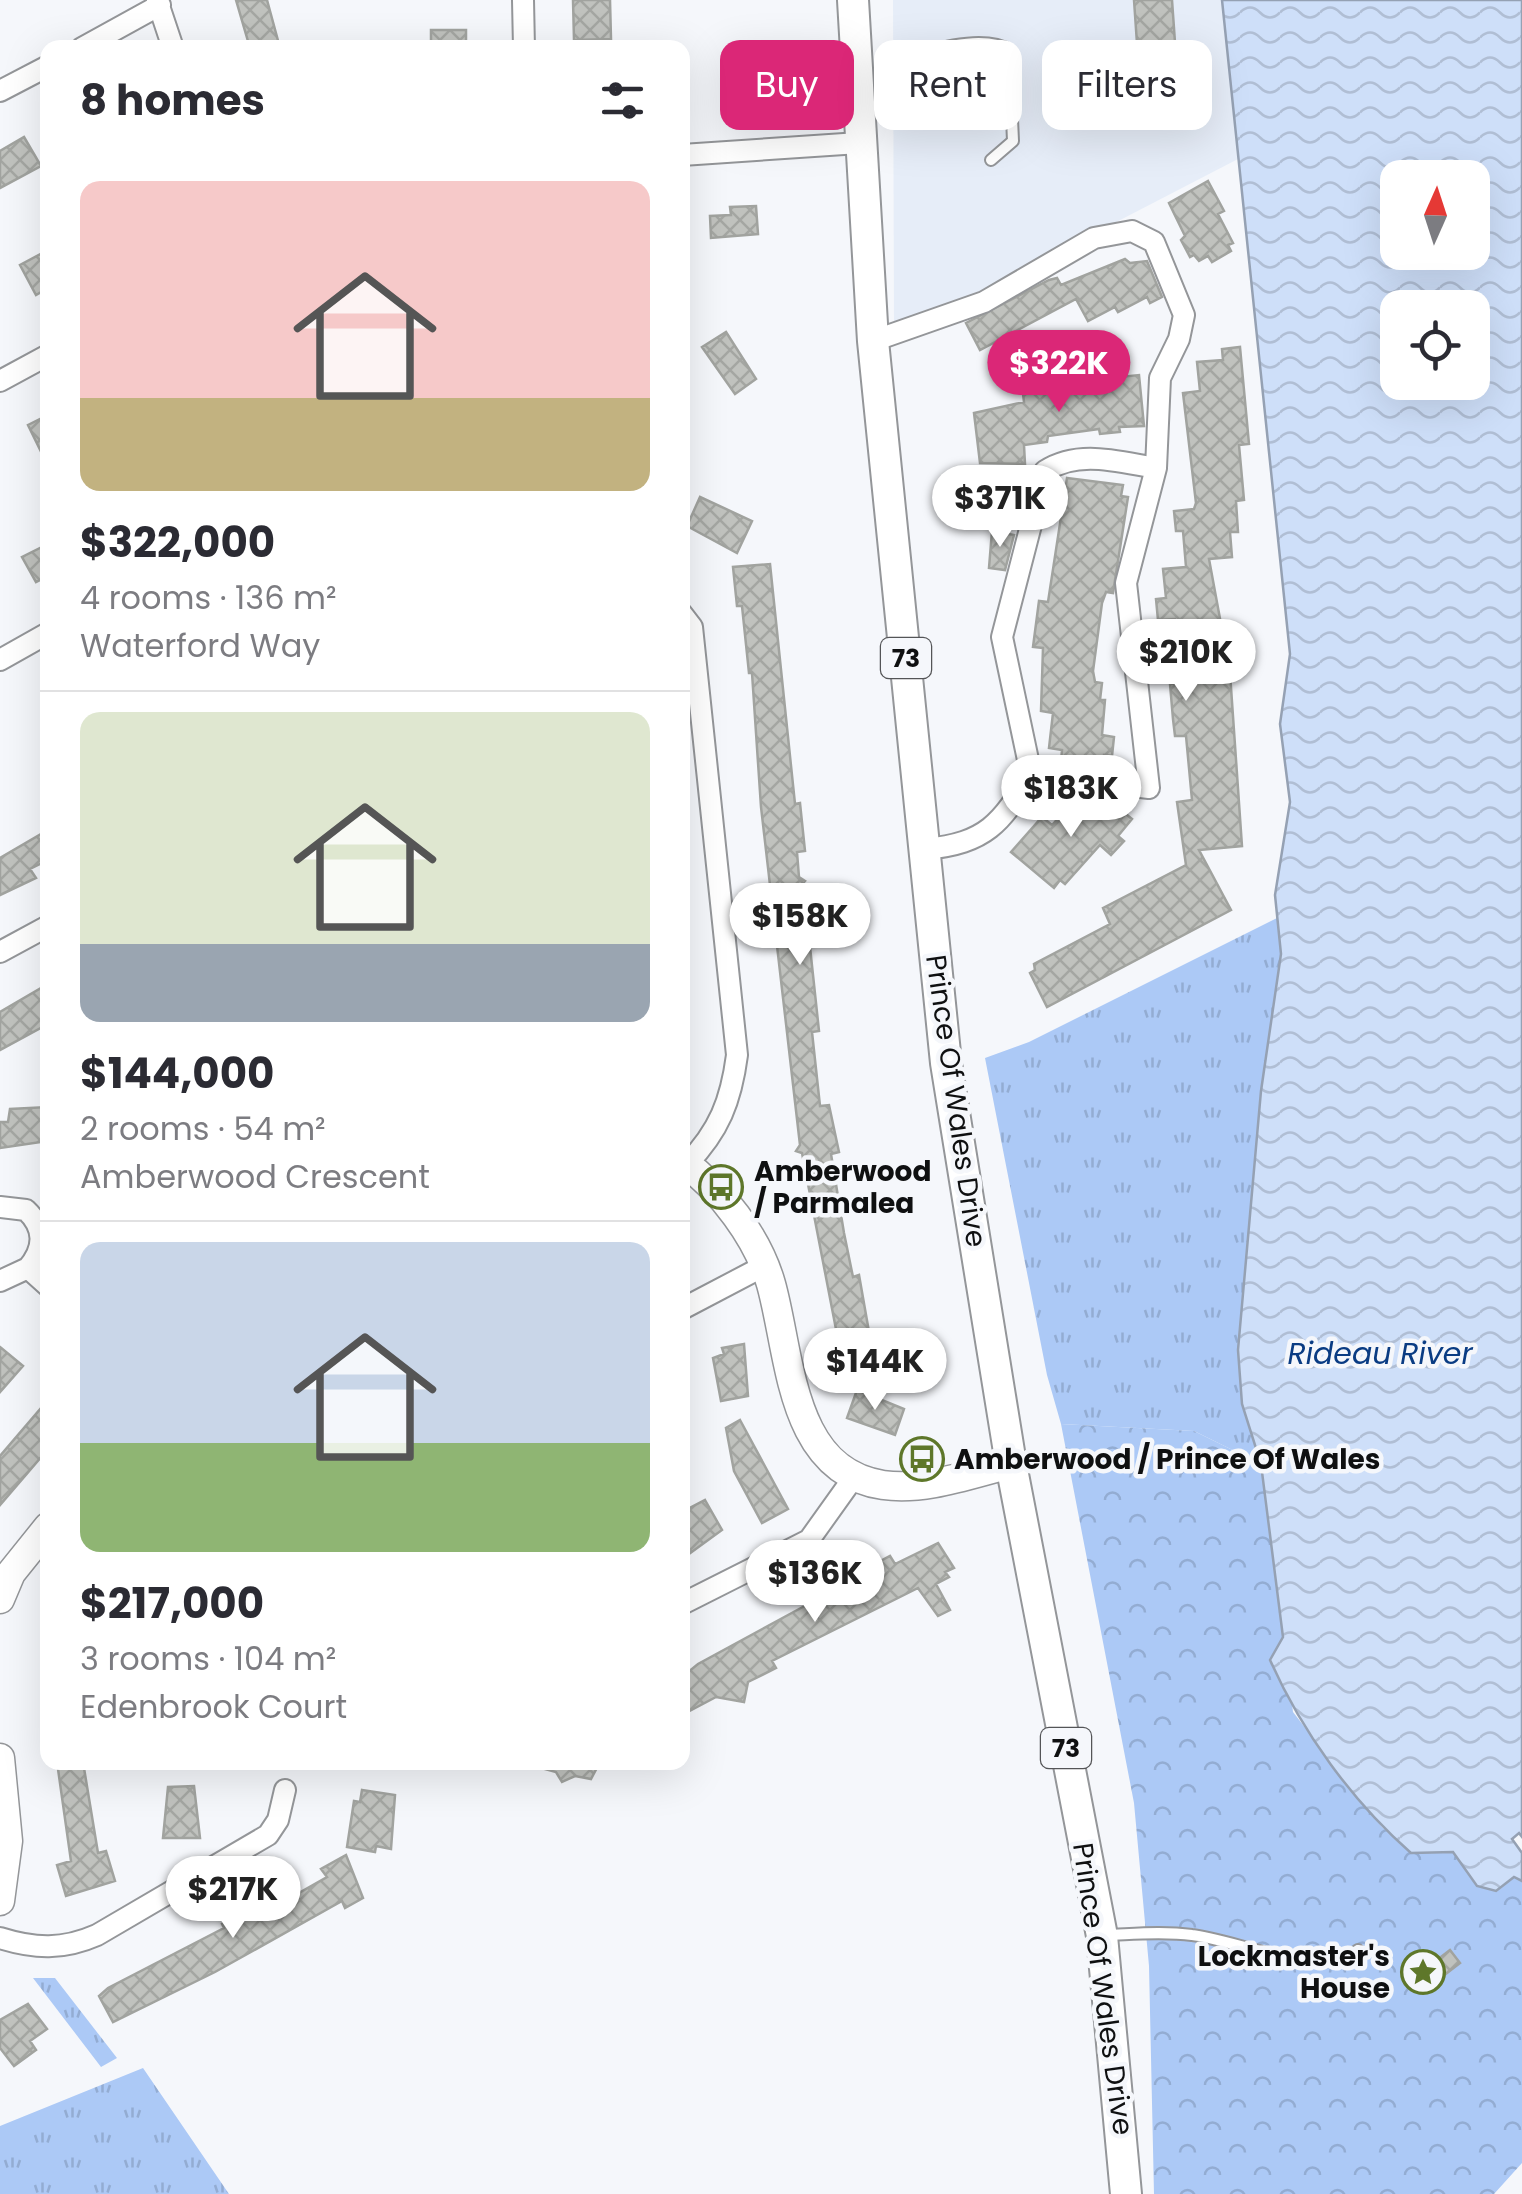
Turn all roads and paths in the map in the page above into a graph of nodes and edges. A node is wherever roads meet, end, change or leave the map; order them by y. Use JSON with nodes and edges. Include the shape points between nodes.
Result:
{"nodes":[{"id":1,"x":523,"y":0,"type":"edge"},
{"id":2,"x":853,"y":0,"type":"edge"},
{"id":3,"x":158,"y":3,"type":"edge"},
{"id":4,"x":96,"y":40,"type":"edge"},
{"id":5,"x":170,"y":40,"type":"edge"},
{"id":6,"x":524,"y":40,"type":"edge"},
{"id":7,"x":40,"y":70,"type":"edge"},
{"id":8,"x":0,"y":92,"type":"edge"},
{"id":9,"x":1013,"y":130,"type":"edge"},
{"id":10,"x":859,"y":143,"type":"junction"},
{"id":11,"x":690,"y":154,"type":"edge"},
{"id":12,"x":991,"y":160,"type":"dead end"},
{"id":13,"x":873,"y":342,"type":"junction"},
{"id":14,"x":40,"y":360,"type":"edge"},
{"id":15,"x":0,"y":381,"type":"edge"},
{"id":16,"x":1156,"y":468,"type":"junction"},
{"id":17,"x":690,"y":624,"type":"edge"},
{"id":18,"x":40,"y":638,"type":"edge"},
{"id":19,"x":0,"y":660,"type":"edge"},
{"id":20,"x":1031,"y":774,"type":"junction"},
{"id":21,"x":926,"y":849,"type":"junction"},
{"id":22,"x":40,"y":930,"type":"edge"},
{"id":23,"x":0,"y":952,"type":"edge"},
{"id":24,"x":690,"y":1157,"type":"edge"},
{"id":25,"x":690,"y":1166,"type":"edge"},
{"id":26,"x":0,"y":1207,"type":"edge"},
{"id":27,"x":764,"y":1266,"type":"junction"},
{"id":28,"x":28,"y":1268,"type":"junction"},
{"id":29,"x":40,"y":1279,"type":"edge"},
{"id":30,"x":0,"y":1281,"type":"edge"},
{"id":31,"x":690,"y":1305,"type":"edge"},
{"id":32,"x":1011,"y":1464,"type":"junction"},
{"id":33,"x":854,"y":1477,"type":"junction"},
{"id":34,"x":40,"y":1537,"type":"edge"},
{"id":35,"x":0,"y":1599,"type":"edge"},
{"id":36,"x":690,"y":1600,"type":"edge"},
{"id":37,"x":0,"y":1758,"type":"edge"},
{"id":38,"x":1,"y":1790,"type":"edge"},
{"id":39,"x":285,"y":1790,"type":"dead end"},
{"id":40,"x":0,"y":1902,"type":"edge"},
{"id":41,"x":1102,"y":1936,"type":"junction"},
{"id":42,"x":0,"y":1938,"type":"edge"},
{"id":43,"x":1358,"y":1950,"type":"dead end"},
{"id":44,"x":1126,"y":2194,"type":"edge"}],
"edges":[{"from":1,"to":6,"type":"street"},
{"from":2,"to":10,"type":"main road","name":"Prince Of Wales Drive","number":"73"},
{"from":3,"to":4,"type":"street"},
{"from":3,"to":5,"type":"street"},
{"from":7,"to":8,"type":"street"},
{"from":9,"to":12,"type":"lane","via":[[1014,141]]},
{"from":10,"to":11,"type":"street"},
{"from":10,"to":13,"type":"main road","name":"Prince Of Wales Drive","number":"73"},
{"from":13,"to":16,"type":"street","via":[[984,302],[1094,238],[1144,234],[1160,254],[1184,315],[1157,396]]},
{"from":13,"to":21,"type":"main road","name":"Prince Of Wales Drive","number":"73"},
{"from":14,"to":15,"type":"street"},
{"from":16,"to":20,"type":"street","via":[[1074,458],[1042,478],[1002,636]]},
{"from":16,"to":20,"type":"street","via":[[1126,583],[1148,788]]},
{"from":17,"to":24,"type":"street","via":[[737,1056],[732,1098],[712,1137]]},
{"from":18,"to":19,"type":"street"},
{"from":20,"to":21,"type":"street","via":[[982,837]]},
{"from":21,"to":32,"type":"main road","name":"Prince Of Wales Drive","number":"73","via":[[946,1062]]},
{"from":22,"to":23,"type":"street"},
{"from":25,"to":27,"type":"street","via":[[740,1222]]},
{"from":26,"to":28,"type":"street","via":[[26,1210],[40,1228],[40,1249]]},
{"from":27,"to":31,"type":"street"},
{"from":27,"to":33,"type":"street","via":[[799,1410],[821,1449]]},
{"from":28,"to":29,"type":"street"},
{"from":28,"to":30,"type":"street"},
{"from":32,"to":33,"type":"street","via":[[928,1484],[882,1485]]},
{"from":32,"to":41,"type":"main road","name":"Prince Of Wales Drive","number":"73"},
{"from":33,"to":36,"type":"street","via":[[810,1540]]},
{"from":34,"to":35,"type":"street","via":[[10,1573]]},
{"from":37,"to":38,"type":"street"},
{"from":38,"to":40,"type":"street","via":[[8,1842]]},
{"from":39,"to":42,"type":"street","via":[[268,1835],[96,1935],[67,1948]]},
{"from":41,"to":43,"type":"lane","via":[[1196,1935],[1316,1962],[1341,1961]]},
{"from":41,"to":44,"type":"main road","name":"Prince Of Wales Drive","number":"73"}]}
